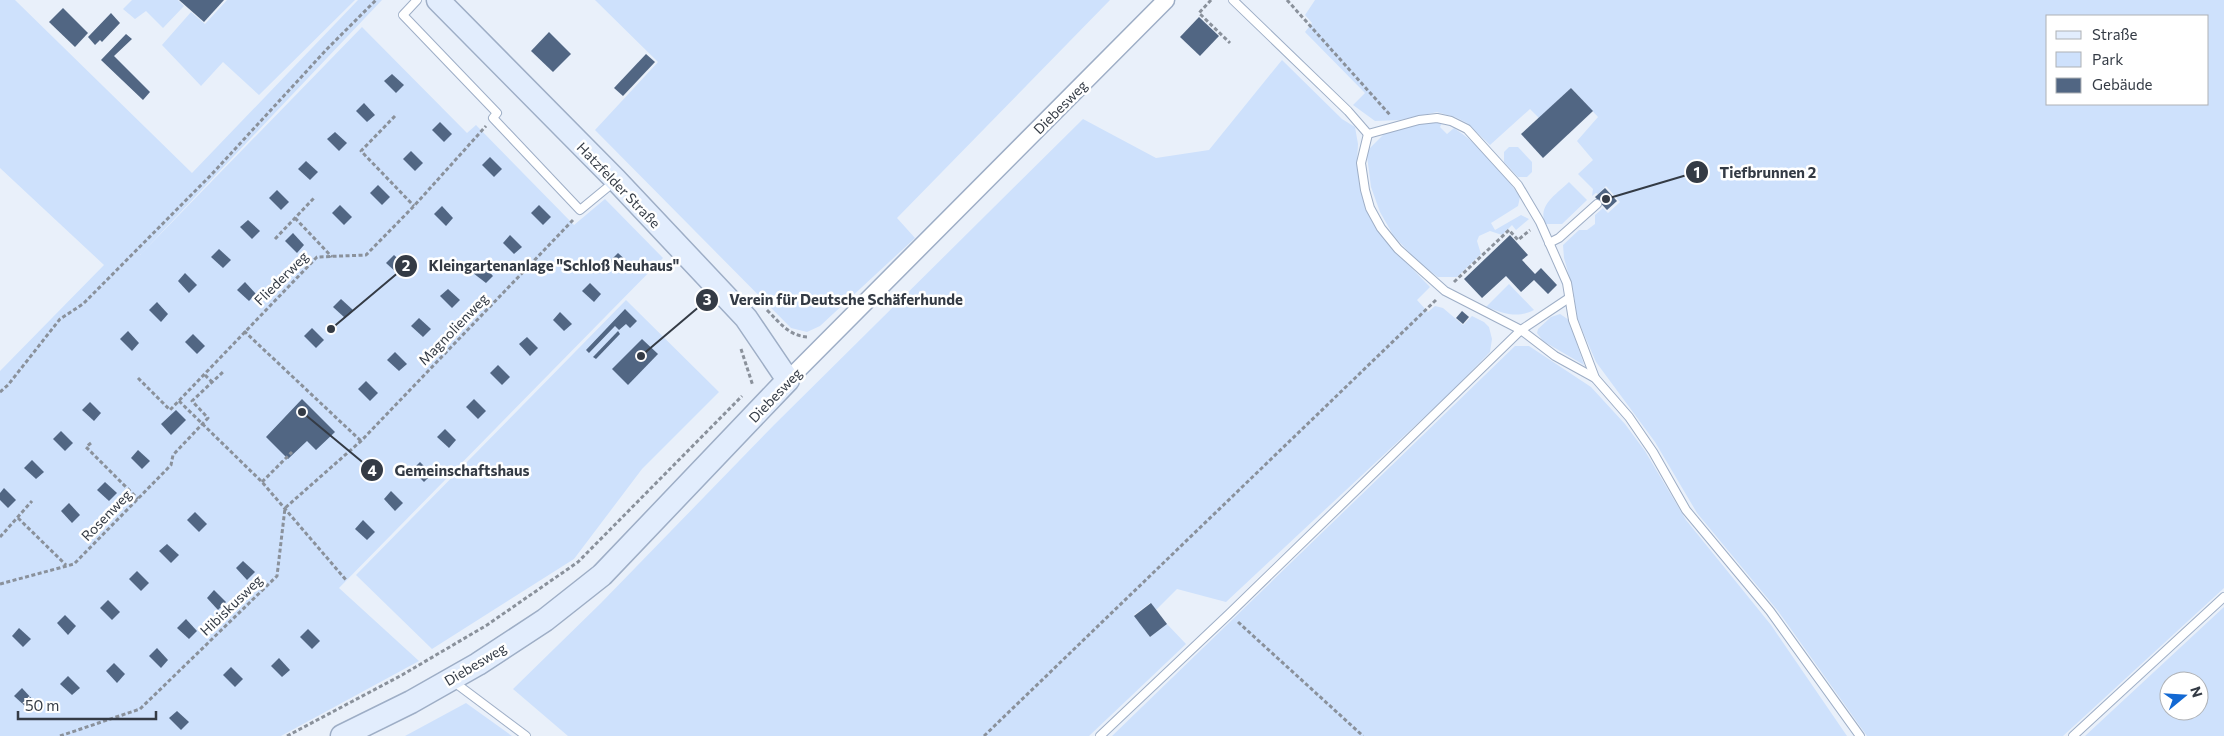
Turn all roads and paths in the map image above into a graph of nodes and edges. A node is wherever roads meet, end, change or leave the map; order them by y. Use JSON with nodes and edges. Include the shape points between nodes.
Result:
{"nodes":[{"id":1,"x":376,"y":0,"type":"edge"},
{"id":2,"x":417,"y":0,"type":"edge"},
{"id":3,"x":438,"y":0,"type":"edge"},
{"id":4,"x":1166,"y":0,"type":"edge"},
{"id":5,"x":1211,"y":0,"type":"edge"},
{"id":6,"x":1233,"y":0,"type":"edge"},
{"id":7,"x":1287,"y":0,"type":"edge"},
{"id":8,"x":1230,"y":43,"type":"dead end"},
{"id":9,"x":395,"y":116,"type":"dead end"},
{"id":10,"x":493,"y":118,"type":"junction"},
{"id":11,"x":1400,"y":125,"type":"junction"},
{"id":12,"x":1368,"y":134,"type":"junction"},
{"id":13,"x":616,"y":180,"type":"junction"},
{"id":14,"x":314,"y":198,"type":"dead end"},
{"id":15,"x":1597,"y":204,"type":"dead end"},
{"id":16,"x":414,"y":206,"type":"junction"},
{"id":17,"x":580,"y":210,"type":"junction"},
{"id":18,"x":295,"y":218,"type":"junction"},
{"id":19,"x":1540,"y":222,"type":"junction"},
{"id":20,"x":275,"y":239,"type":"dead end"},
{"id":21,"x":1549,"y":243,"type":"junction"},
{"id":22,"x":332,"y":257,"type":"junction"},
{"id":23,"x":1445,"y":291,"type":"junction"},
{"id":24,"x":1569,"y":298,"type":"junction"},
{"id":25,"x":761,"y":304,"type":"dead end"},
{"id":26,"x":1521,"y":330,"type":"junction"},
{"id":27,"x":244,"y":331,"type":"junction"},
{"id":28,"x":835,"y":333,"type":"junction"},
{"id":29,"x":224,"y":371,"type":"dead end"},
{"id":30,"x":205,"y":375,"type":"junction"},
{"id":31,"x":138,"y":378,"type":"dead end"},
{"id":32,"x":1595,"y":378,"type":"junction"},
{"id":33,"x":788,"y":380,"type":"junction"},
{"id":34,"x":212,"y":382,"type":"junction"},
{"id":35,"x":0,"y":392,"type":"edge"},
{"id":36,"x":179,"y":400,"type":"junction"},
{"id":37,"x":203,"y":423,"type":"junction"},
{"id":38,"x":361,"y":441,"type":"junction"},
{"id":39,"x":91,"y":443,"type":"dead end"},
{"id":40,"x":292,"y":452,"type":"dead end"},
{"id":41,"x":262,"y":482,"type":"junction"},
{"id":42,"x":138,"y":499,"type":"junction"},
{"id":43,"x":32,"y":501,"type":"dead end"},
{"id":44,"x":285,"y":508,"type":"junction"},
{"id":45,"x":18,"y":518,"type":"junction"},
{"id":46,"x":0,"y":537,"type":"edge"},
{"id":47,"x":66,"y":566,"type":"junction"},
{"id":48,"x":346,"y":580,"type":"dead end"},
{"id":49,"x":0,"y":584,"type":"edge"},
{"id":50,"x":2224,"y":597,"type":"edge"},
{"id":51,"x":1229,"y":614,"type":"junction"},
{"id":52,"x":450,"y":679,"type":"junction"},
{"id":53,"x":60,"y":736,"type":"edge"},
{"id":54,"x":288,"y":736,"type":"edge"},
{"id":55,"x":342,"y":736,"type":"edge"},
{"id":56,"x":526,"y":736,"type":"edge"},
{"id":57,"x":984,"y":736,"type":"edge"},
{"id":58,"x":1100,"y":736,"type":"edge"},
{"id":59,"x":1363,"y":736,"type":"edge"},
{"id":60,"x":1860,"y":736,"type":"edge"},
{"id":61,"x":2074,"y":736,"type":"edge"}],
"edges":[{"from":1,"to":35,"type":"path","via":[[199,188],[83,304],[60,319]]},
{"from":2,"to":10,"type":"lane","via":[[403,15],[497,113]]},
{"from":3,"to":13,"type":"street","name":"Hatzfelder Straße"},
{"from":4,"to":28,"type":"street","name":"Diebesweg"},
{"from":5,"to":8,"type":"path","via":[[1199,13]]},
{"from":6,"to":12,"type":"lane"},
{"from":7,"to":11,"type":"path"},
{"from":9,"to":16,"type":"path","via":[[361,151]]},
{"from":10,"to":16,"type":"path","name":"Fliederweg"},
{"from":10,"to":17,"type":"lane"},
{"from":11,"to":12,"type":"lane"},
{"from":11,"to":19,"type":"lane","via":[[1437,118],[1467,129],[1518,185]]},
{"from":12,"to":23,"type":"lane","via":[[1361,163],[1370,208],[1398,249]]},
{"from":13,"to":17,"type":"lane"},
{"from":13,"to":33,"type":"street","name":"Hatzfelder Straße","via":[[746,318]]},
{"from":14,"to":18,"type":"path"},
{"from":15,"to":21,"type":"lane"},
{"from":16,"to":22,"type":"path","name":"Fliederweg","via":[[366,256]]},
{"from":17,"to":38,"type":"path","name":"Magnolienweg"},
{"from":18,"to":20,"type":"path"},
{"from":18,"to":22,"type":"path"},
{"from":19,"to":21,"type":"lane"},
{"from":19,"to":23,"type":"path","via":[[1518,240],[1509,230]]},
{"from":21,"to":24,"type":"lane","via":[[1567,283]]},
{"from":22,"to":27,"type":"path","name":"Fliederweg","via":[[317,257]]},
{"from":23,"to":26,"type":"lane"},
{"from":23,"to":57,"type":"path"},
{"from":24,"to":26,"type":"lane"},
{"from":24,"to":32,"type":"lane","via":[[1572,320]]},
{"from":25,"to":28,"type":"path","via":[[788,332],[797,336],[817,334],[827,326]]},
{"from":26,"to":32,"type":"lane","via":[[1554,356]]},
{"from":26,"to":51,"type":"lane"},
{"from":27,"to":30,"type":"path","name":"Fliederweg"},
{"from":27,"to":38,"type":"path"},
{"from":28,"to":33,"type":"street","name":"Diebesweg"},
{"from":29,"to":34,"type":"path"},
{"from":30,"to":34,"type":"path"},
{"from":30,"to":36,"type":"path","name":"Fliederweg"},
{"from":31,"to":36,"type":"path","via":[[170,410]]},
{"from":32,"to":60,"type":"lane","via":[[1638,431],[1686,510],[1770,611]]},
{"from":33,"to":52,"type":"street","name":"Diebesweg","via":[[602,575],[545,620]]},
{"from":33,"to":54,"type":"path","via":[[753,386],[578,562],[479,630]]},
{"from":34,"to":37,"type":"path","via":[[192,402],[208,418]]},
{"from":36,"to":37,"type":"path"},
{"from":37,"to":41,"type":"path"},
{"from":37,"to":42,"type":"path","name":"Rosenweg","via":[[172,455],[171,466]]},
{"from":38,"to":44,"type":"path"},
{"from":39,"to":42,"type":"path","via":[[86,447]]},
{"from":40,"to":41,"type":"path"},
{"from":41,"to":44,"type":"path"},
{"from":42,"to":47,"type":"path","name":"Rosenweg","via":[[74,564]]},
{"from":43,"to":45,"type":"path"},
{"from":44,"to":48,"type":"path"},
{"from":44,"to":53,"type":"path","name":"Hibiskusweg","via":[[277,576],[140,709]]},
{"from":45,"to":46,"type":"path"},
{"from":45,"to":47,"type":"path"},
{"from":47,"to":49,"type":"path","name":"Rosenweg"},
{"from":50,"to":61,"type":"lane"},
{"from":51,"to":58,"type":"lane"},
{"from":51,"to":59,"type":"path"},
{"from":52,"to":55,"type":"street","name":"Diebesweg","via":[[412,702]]},
{"from":52,"to":56,"type":"lane"}]}
